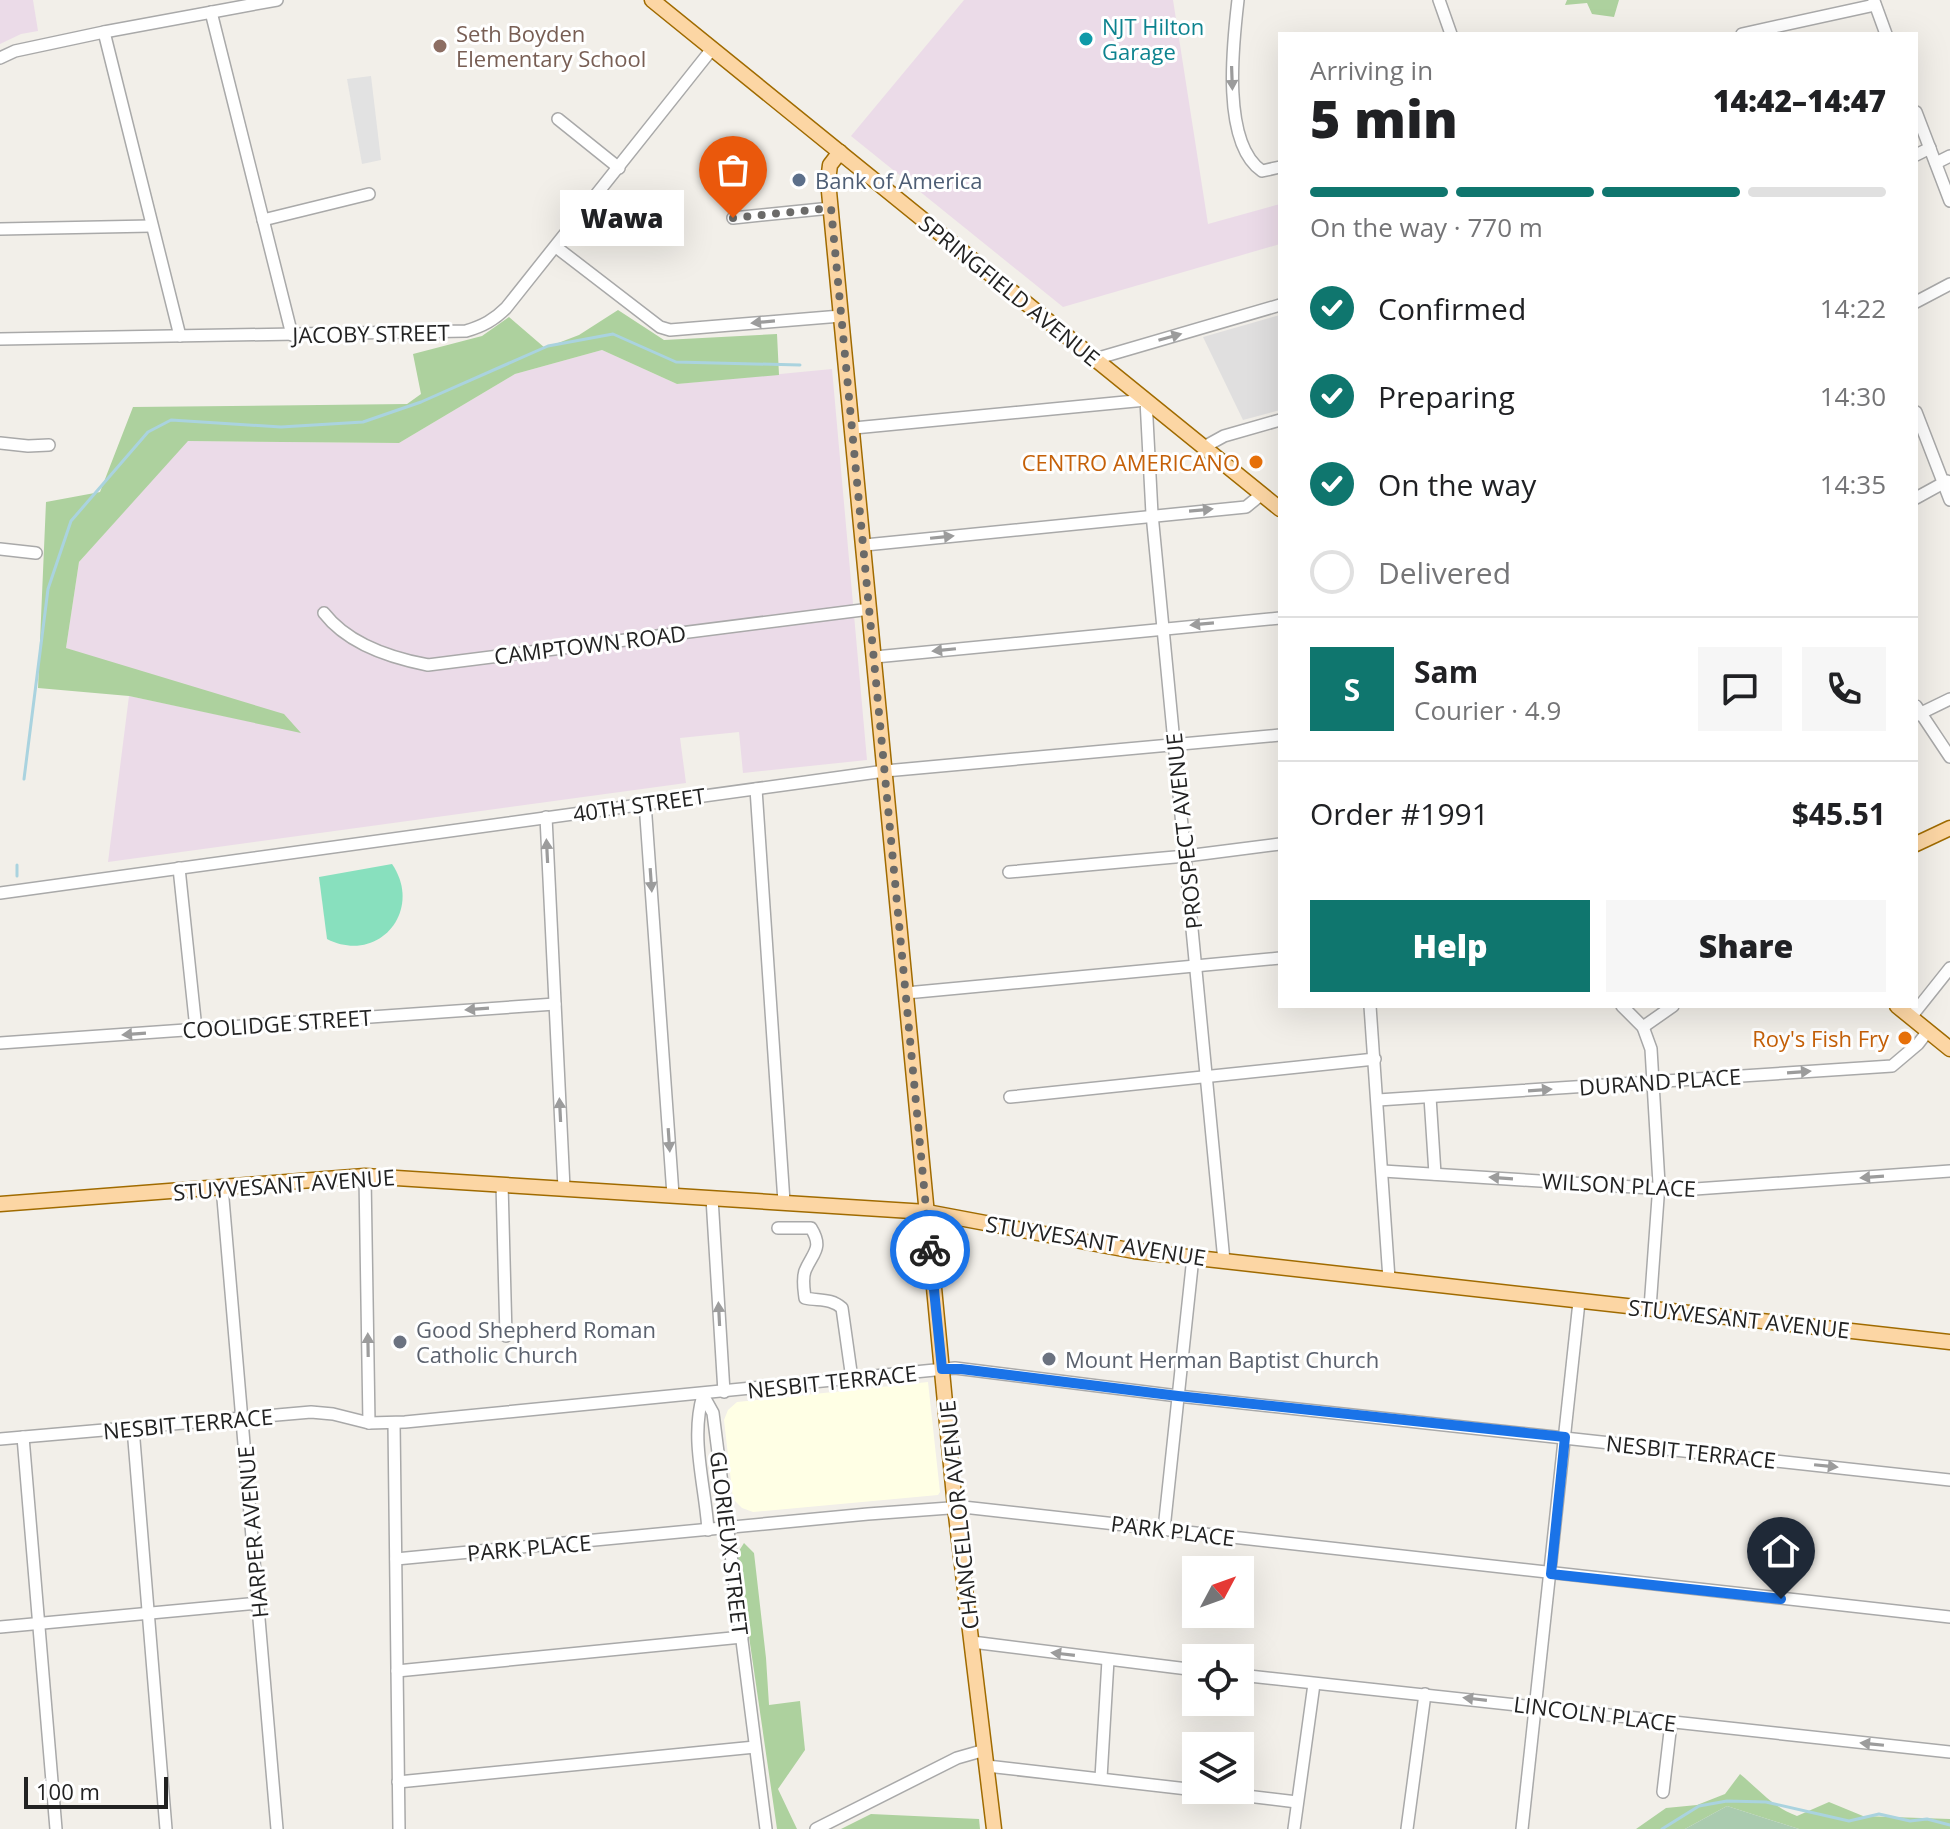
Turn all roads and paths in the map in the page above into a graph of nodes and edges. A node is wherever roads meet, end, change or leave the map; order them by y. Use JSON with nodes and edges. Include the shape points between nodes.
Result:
{"nodes":[{"id":1,"x":277,"y":0,"type":"edge"},
{"id":2,"x":643,"y":0,"type":"edge"},
{"id":3,"x":652,"y":0,"type":"edge"},
{"id":4,"x":673,"y":0,"type":"edge"},
{"id":5,"x":1238,"y":0,"type":"edge"},
{"id":6,"x":1439,"y":0,"type":"edge"},
{"id":7,"x":1874,"y":3,"type":"edge"},
{"id":8,"x":211,"y":12,"type":"junction"},
{"id":9,"x":691,"y":30,"type":"junction"},
{"id":10,"x":104,"y":32,"type":"junction"},
{"id":11,"x":1450,"y":32,"type":"edge"},
{"id":12,"x":1760,"y":32,"type":"edge"},
{"id":13,"x":1885,"y":32,"type":"edge"},
{"id":14,"x":708,"y":54,"type":"junction"},
{"id":15,"x":0,"y":58,"type":"edge"},
{"id":16,"x":740,"y":72,"type":"junction"},
{"id":17,"x":1918,"y":117,"type":"edge"},
{"id":18,"x":558,"y":119,"type":"dead end"},
{"id":19,"x":1930,"y":148,"type":"junction"},
{"id":20,"x":840,"y":152,"type":"junction"},
{"id":21,"x":1918,"y":154,"type":"edge"},
{"id":22,"x":1950,"y":156,"type":"edge"},
{"id":23,"x":1936,"y":163,"type":"junction"},
{"id":24,"x":1278,"y":167,"type":"edge"},
{"id":25,"x":619,"y":168,"type":"junction"},
{"id":26,"x":369,"y":194,"type":"dead end"},
{"id":27,"x":1950,"y":201,"type":"edge"},
{"id":28,"x":831,"y":208,"type":"junction"},
{"id":29,"x":733,"y":218,"type":"dead end"},
{"id":30,"x":263,"y":220,"type":"junction"},
{"id":31,"x":151,"y":226,"type":"junction"},
{"id":32,"x":0,"y":229,"type":"edge"},
{"id":33,"x":556,"y":247,"type":"junction"},
{"id":34,"x":1950,"y":284,"type":"edge"},
{"id":35,"x":1918,"y":301,"type":"edge"},
{"id":36,"x":1278,"y":306,"type":"edge"},
{"id":37,"x":841,"y":316,"type":"junction"},
{"id":38,"x":292,"y":335,"type":"junction"},
{"id":39,"x":180,"y":336,"type":"junction"},
{"id":40,"x":0,"y":339,"type":"edge"},
{"id":41,"x":1095,"y":359,"type":"junction"},
{"id":42,"x":1146,"y":400,"type":"junction"},
{"id":43,"x":1918,"y":417,"type":"edge"},
{"id":44,"x":1278,"y":421,"type":"edge"},
{"id":45,"x":854,"y":428,"type":"junction"},
{"id":46,"x":0,"y":443,"type":"edge"},
{"id":47,"x":49,"y":445,"type":"dead end"},
{"id":48,"x":1204,"y":447,"type":"junction"},
{"id":49,"x":1947,"y":482,"type":"edge"},
{"id":50,"x":1262,"y":494,"type":"junction"},
{"id":51,"x":1918,"y":497,"type":"edge"},
{"id":52,"x":1950,"y":500,"type":"edge"},
{"id":53,"x":1278,"y":507,"type":"edge"},
{"id":54,"x":1152,"y":514,"type":"junction"},
{"id":55,"x":865,"y":545,"type":"junction"},
{"id":56,"x":0,"y":549,"type":"edge"},
{"id":57,"x":36,"y":553,"type":"dead end"},
{"id":58,"x":870,"y":609,"type":"junction"},
{"id":59,"x":324,"y":613,"type":"dead end"},
{"id":60,"x":1278,"y":618,"type":"edge"},
{"id":61,"x":1163,"y":628,"type":"junction"},
{"id":62,"x":875,"y":657,"type":"junction"},
{"id":63,"x":1950,"y":699,"type":"edge"},
{"id":64,"x":1918,"y":711,"type":"edge"},
{"id":65,"x":1278,"y":735,"type":"edge"},
{"id":66,"x":1174,"y":746,"type":"junction"},
{"id":67,"x":1950,"y":757,"type":"edge"},
{"id":68,"x":885,"y":771,"type":"junction"},
{"id":69,"x":756,"y":789,"type":"junction"},
{"id":70,"x":645,"y":803,"type":"junction"},
{"id":71,"x":546,"y":817,"type":"junction"},
{"id":72,"x":1950,"y":828,"type":"edge"},
{"id":73,"x":1918,"y":843,"type":"edge"},
{"id":74,"x":1278,"y":844,"type":"edge"},
{"id":75,"x":1186,"y":856,"type":"junction"},
{"id":76,"x":179,"y":868,"type":"junction"},
{"id":77,"x":1009,"y":872,"type":"dead end"},
{"id":78,"x":0,"y":893,"type":"edge"},
{"id":79,"x":1278,"y":958,"type":"edge"},
{"id":80,"x":1197,"y":967,"type":"junction"},
{"id":81,"x":1950,"y":968,"type":"edge"},
{"id":82,"x":906,"y":993,"type":"junction"},
{"id":83,"x":555,"y":1004,"type":"junction"},
{"id":84,"x":1370,"y":1008,"type":"edge"},
{"id":85,"x":1624,"y":1008,"type":"edge"},
{"id":86,"x":1670,"y":1008,"type":"edge"},
{"id":87,"x":1900,"y":1008,"type":"edge"},
{"id":88,"x":1911,"y":1017,"type":"junction"},
{"id":89,"x":1643,"y":1027,"type":"junction"},
{"id":90,"x":196,"y":1029,"type":"junction"},
{"id":91,"x":1928,"y":1031,"type":"junction"},
{"id":92,"x":0,"y":1043,"type":"edge"},
{"id":93,"x":1950,"y":1049,"type":"edge"},
{"id":94,"x":1375,"y":1059,"type":"junction"},
{"id":95,"x":1206,"y":1076,"type":"junction"},
{"id":96,"x":1653,"y":1081,"type":"junction"},
{"id":97,"x":1010,"y":1097,"type":"dead end"},
{"id":98,"x":1430,"y":1097,"type":"junction"},
{"id":99,"x":1378,"y":1100,"type":"junction"},
{"id":100,"x":1383,"y":1171,"type":"junction"},
{"id":101,"x":1950,"y":1171,"type":"edge"},
{"id":102,"x":1435,"y":1174,"type":"junction"},
{"id":103,"x":365,"y":1176,"type":"junction"},
{"id":104,"x":502,"y":1184,"type":"junction"},
{"id":105,"x":222,"y":1187,"type":"junction"},
{"id":106,"x":564,"y":1188,"type":"junction"},
{"id":107,"x":1659,"y":1190,"type":"junction"},
{"id":108,"x":673,"y":1195,"type":"junction"},
{"id":109,"x":712,"y":1198,"type":"junction"},
{"id":110,"x":784,"y":1202,"type":"junction"},
{"id":111,"x":0,"y":1204,"type":"edge"},
{"id":112,"x":927,"y":1212,"type":"junction"},
{"id":113,"x":778,"y":1228,"type":"dead end"},
{"id":114,"x":1193,"y":1257,"type":"junction"},
{"id":115,"x":1224,"y":1261,"type":"junction"},
{"id":116,"x":1389,"y":1279,"type":"junction"},
{"id":117,"x":1579,"y":1302,"type":"junction"},
{"id":118,"x":1650,"y":1308,"type":"junction"},
{"id":119,"x":506,"y":1336,"type":"dead end"},
{"id":120,"x":1950,"y":1342,"type":"edge"},
{"id":121,"x":942,"y":1369,"type":"junction"},
{"id":122,"x":852,"y":1379,"type":"junction"},
{"id":123,"x":724,"y":1392,"type":"junction"},
{"id":124,"x":703,"y":1395,"type":"junction"},
{"id":125,"x":1178,"y":1396,"type":"junction"},
{"id":126,"x":242,"y":1418,"type":"junction"},
{"id":127,"x":369,"y":1423,"type":"junction"},
{"id":128,"x":394,"y":1423,"type":"junction"},
{"id":129,"x":133,"y":1428,"type":"junction"},
{"id":130,"x":23,"y":1437,"type":"junction"},
{"id":131,"x":1565,"y":1437,"type":"junction"},
{"id":132,"x":0,"y":1439,"type":"edge"},
{"id":133,"x":1950,"y":1480,"type":"edge"},
{"id":134,"x":955,"y":1507,"type":"junction"},
{"id":135,"x":728,"y":1528,"type":"junction"},
{"id":136,"x":1164,"y":1529,"type":"junction"},
{"id":137,"x":708,"y":1530,"type":"junction"},
{"id":138,"x":396,"y":1559,"type":"junction"},
{"id":139,"x":1551,"y":1574,"type":"junction"},
{"id":140,"x":258,"y":1603,"type":"junction"},
{"id":141,"x":148,"y":1614,"type":"junction"},
{"id":142,"x":1950,"y":1617,"type":"edge"},
{"id":143,"x":38,"y":1624,"type":"junction"},
{"id":144,"x":0,"y":1627,"type":"edge"},
{"id":145,"x":742,"y":1637,"type":"junction"},
{"id":146,"x":972,"y":1642,"type":"junction"},
{"id":147,"x":1108,"y":1660,"type":"junction"},
{"id":148,"x":1182,"y":1668,"type":"edge"},
{"id":149,"x":397,"y":1671,"type":"junction"},
{"id":150,"x":1254,"y":1677,"type":"edge"},
{"id":151,"x":1314,"y":1684,"type":"junction"},
{"id":152,"x":1425,"y":1694,"type":"junction"},
{"id":153,"x":1536,"y":1706,"type":"junction"},
{"id":154,"x":1671,"y":1723,"type":"junction"},
{"id":155,"x":755,"y":1747,"type":"junction"},
{"id":156,"x":985,"y":1750,"type":"junction"},
{"id":157,"x":1950,"y":1752,"type":"edge"},
{"id":158,"x":987,"y":1766,"type":"junction"},
{"id":159,"x":1101,"y":1778,"type":"junction"},
{"id":160,"x":398,"y":1782,"type":"junction"},
{"id":161,"x":1182,"y":1788,"type":"edge"},
{"id":162,"x":1663,"y":1792,"type":"dead end"},
{"id":163,"x":1254,"y":1797,"type":"edge"},
{"id":164,"x":1297,"y":1802,"type":"junction"},
{"id":165,"x":56,"y":1829,"type":"edge"},
{"id":166,"x":166,"y":1829,"type":"edge"},
{"id":167,"x":277,"y":1829,"type":"edge"},
{"id":168,"x":399,"y":1829,"type":"edge"},
{"id":169,"x":766,"y":1829,"type":"edge"},
{"id":170,"x":816,"y":1829,"type":"edge"},
{"id":171,"x":994,"y":1829,"type":"edge"},
{"id":172,"x":1294,"y":1829,"type":"edge"},
{"id":173,"x":1407,"y":1829,"type":"edge"},
{"id":174,"x":1522,"y":1829,"type":"edge"}],
"edges":[{"from":1,"to":8,"type":"street"},
{"from":2,"to":14,"type":"main road","name":"SPRINGFIELD AVENUE"},
{"from":3,"to":9,"type":"main road","name":"SPRINGFIELD AVENUE"},
{"from":4,"to":9,"type":"main road","via":[[677,15]]},
{"from":5,"to":24,"type":"street","one_way":true,"via":[[1231,60],[1242,142],[1248,158],[1262,171]]},
{"from":6,"to":11,"type":"street"},
{"from":7,"to":12,"type":"street"},
{"from":7,"to":13,"type":"street"},
{"from":8,"to":10,"type":"street"},
{"from":8,"to":30,"type":"street"},
{"from":9,"to":16,"type":"main road","name":"SPRINGFIELD AVENUE"},
{"from":10,"to":15,"type":"street"},
{"from":10,"to":31,"type":"street"},
{"from":14,"to":16,"type":"main road","name":"SPRINGFIELD AVENUE"},
{"from":14,"to":25,"type":"street","name":"JACOBY STREET"},
{"from":16,"to":20,"type":"main road","name":"SPRINGFIELD AVENUE"},
{"from":17,"to":19,"type":"street"},
{"from":18,"to":25,"type":"street"},
{"from":19,"to":21,"type":"street"},
{"from":19,"to":23,"type":"street"},
{"from":20,"to":28,"type":"main road","name":"CHANCELLOR AVENUE","via":[[830,165]]},
{"from":20,"to":41,"type":"main road","name":"SPRINGFIELD AVENUE"},
{"from":22,"to":23,"type":"street"},
{"from":23,"to":27,"type":"street"},
{"from":25,"to":33,"type":"street","name":"JACOBY STREET"},
{"from":26,"to":30,"type":"street"},
{"from":28,"to":29,"type":"street"},
{"from":28,"to":37,"type":"main road","name":"CHANCELLOR AVENUE"},
{"from":30,"to":38,"type":"street"},
{"from":31,"to":32,"type":"street"},
{"from":31,"to":39,"type":"street"},
{"from":37,"to":33,"type":"street","one_way":true,"via":[[670,330]]},
{"from":33,"to":38,"type":"street","name":"JACOBY STREET","via":[[506,308],[482,327]]},
{"from":34,"to":35,"type":"street"},
{"from":41,"to":36,"type":"street","one_way":true},
{"from":37,"to":45,"type":"main road","name":"CHANCELLOR AVENUE"},
{"from":38,"to":39,"type":"street","name":"JACOBY STREET"},
{"from":39,"to":40,"type":"street","name":"JACOBY STREET"},
{"from":41,"to":42,"type":"main road","name":"SPRINGFIELD AVENUE"},
{"from":42,"to":45,"type":"street"},
{"from":42,"to":48,"type":"main road","name":"SPRINGFIELD AVENUE"},
{"from":42,"to":54,"type":"street","name":"PROSPECT AVENUE"},
{"from":43,"to":49,"type":"street"},
{"from":44,"to":48,"type":"street"},
{"from":45,"to":55,"type":"main road","name":"CHANCELLOR AVENUE"},
{"from":46,"to":47,"type":"street"},
{"from":48,"to":50,"type":"main road","name":"SPRINGFIELD AVENUE"},
{"from":49,"to":51,"type":"street"},
{"from":49,"to":52,"type":"street"},
{"from":50,"to":53,"type":"main road","name":"SPRINGFIELD AVENUE"},
{"from":54,"to":50,"type":"street","one_way":true,"via":[[1246,507]]},
{"from":55,"to":54,"type":"street","one_way":true},
{"from":54,"to":61,"type":"street","name":"PROSPECT AVENUE"},
{"from":55,"to":58,"type":"main road","name":"CHANCELLOR AVENUE"},
{"from":56,"to":57,"type":"street"},
{"from":58,"to":59,"type":"street","name":"CAMPTOWN ROAD","via":[[428,665],[347,637]]},
{"from":58,"to":62,"type":"main road","name":"CHANCELLOR AVENUE"},
{"from":60,"to":61,"type":"street","one_way":true},
{"from":61,"to":62,"type":"street","one_way":true},
{"from":61,"to":66,"type":"street","name":"PROSPECT AVENUE"},
{"from":62,"to":68,"type":"main road","name":"CHANCELLOR AVENUE"},
{"from":63,"to":64,"type":"street"},
{"from":64,"to":67,"type":"street"},
{"from":65,"to":66,"type":"street","name":"40TH STREET"},
{"from":66,"to":68,"type":"street","name":"40TH STREET"},
{"from":66,"to":75,"type":"street","name":"PROSPECT AVENUE"},
{"from":68,"to":69,"type":"street","name":"40TH STREET"},
{"from":68,"to":82,"type":"main road","name":"CHANCELLOR AVENUE"},
{"from":69,"to":70,"type":"street","name":"40TH STREET"},
{"from":69,"to":110,"type":"street"},
{"from":70,"to":71,"type":"street","name":"40TH STREET"},
{"from":70,"to":108,"type":"street","one_way":true},
{"from":71,"to":76,"type":"street","name":"40TH STREET"},
{"from":83,"to":71,"type":"street","one_way":true},
{"from":72,"to":73,"type":"main road"},
{"from":74,"to":75,"type":"street"},
{"from":75,"to":77,"type":"street"},
{"from":75,"to":80,"type":"street","name":"PROSPECT AVENUE"},
{"from":76,"to":78,"type":"street","name":"40TH STREET"},
{"from":76,"to":90,"type":"street"},
{"from":79,"to":80,"type":"street"},
{"from":80,"to":82,"type":"street"},
{"from":80,"to":95,"type":"street","name":"PROSPECT AVENUE"},
{"from":81,"to":88,"type":"street"},
{"from":82,"to":112,"type":"main road","name":"CHANCELLOR AVENUE"},
{"from":83,"to":90,"type":"street","name":"COOLIDGE STREET","one_way":true},
{"from":106,"to":83,"type":"street","one_way":true},
{"from":84,"to":94,"type":"street"},
{"from":85,"to":89,"type":"street"},
{"from":86,"to":89,"type":"street"},
{"from":87,"to":88,"type":"main road"},
{"from":88,"to":91,"type":"main road"},
{"from":89,"to":96,"type":"street","via":[[1650,1040]]},
{"from":90,"to":92,"type":"street","name":"COOLIDGE STREET","one_way":true},
{"from":91,"to":93,"type":"main road"},
{"from":96,"to":91,"type":"street","name":"DURAND PLACE","one_way":true,"via":[[1892,1066]]},
{"from":94,"to":95,"type":"street"},
{"from":94,"to":99,"type":"street"},
{"from":95,"to":97,"type":"street"},
{"from":95,"to":115,"type":"street","name":"PROSPECT AVENUE"},
{"from":98,"to":96,"type":"street","name":"DURAND PLACE","one_way":true},
{"from":96,"to":107,"type":"street"},
{"from":98,"to":99,"type":"street","name":"DURAND PLACE"},
{"from":98,"to":102,"type":"street"},
{"from":99,"to":100,"type":"street"},
{"from":100,"to":102,"type":"street","name":"WILSON PLACE"},
{"from":100,"to":116,"type":"street"},
{"from":101,"to":107,"type":"street","name":"WILSON PLACE","one_way":true},
{"from":107,"to":102,"type":"street","name":"WILSON PLACE","one_way":true},
{"from":103,"to":104,"type":"main road","name":"STUYVESANT AVENUE"},
{"from":103,"to":105,"type":"main road","name":"STUYVESANT AVENUE"},
{"from":127,"to":103,"type":"street","one_way":true},
{"from":104,"to":106,"type":"main road","name":"STUYVESANT AVENUE"},
{"from":104,"to":119,"type":"street"},
{"from":105,"to":111,"type":"main road","name":"STUYVESANT AVENUE"},
{"from":105,"to":126,"type":"street","name":"HARPER AVENUE"},
{"from":106,"to":108,"type":"main road","name":"STUYVESANT AVENUE"},
{"from":107,"to":118,"type":"street"},
{"from":108,"to":109,"type":"main road","name":"STUYVESANT AVENUE"},
{"from":109,"to":110,"type":"main road","name":"STUYVESANT AVENUE"},
{"from":123,"to":109,"type":"street","one_way":true},
{"from":110,"to":112,"type":"main road","name":"STUYVESANT AVENUE"},
{"from":112,"to":114,"type":"main road","name":"STUYVESANT AVENUE"},
{"from":112,"to":121,"type":"main road","name":"CHANCELLOR AVENUE"},
{"from":113,"to":122,"type":"street","via":[[811,1228],[815,1235],[816,1254],[805,1272],[805,1298],[842,1308]]},
{"from":114,"to":115,"type":"main road","name":"STUYVESANT AVENUE"},
{"from":114,"to":125,"type":"street"},
{"from":115,"to":116,"type":"main road","name":"STUYVESANT AVENUE"},
{"from":116,"to":117,"type":"main road","name":"STUYVESANT AVENUE"},
{"from":117,"to":118,"type":"main road","name":"STUYVESANT AVENUE"},
{"from":117,"to":131,"type":"street"},
{"from":118,"to":120,"type":"main road","name":"STUYVESANT AVENUE"},
{"from":121,"to":122,"type":"street","name":"NESBIT TERRACE"},
{"from":121,"to":125,"type":"street","name":"NESBIT TERRACE"},
{"from":121,"to":134,"type":"main road","name":"CHANCELLOR AVENUE"},
{"from":122,"to":123,"type":"street","name":"NESBIT TERRACE"},
{"from":123,"to":124,"type":"street","name":"NESBIT TERRACE"},
{"from":124,"to":128,"type":"street","name":"NESBIT TERRACE"},
{"from":124,"to":135,"type":"street","name":"GLORIEUX STREET","via":[[713,1413]]},
{"from":124,"to":137,"type":"street","name":"GLORIEUX STREET","via":[[697,1417],[698,1457]]},
{"from":125,"to":131,"type":"street","name":"NESBIT TERRACE"},
{"from":125,"to":136,"type":"street"},
{"from":126,"to":127,"type":"street","name":"NESBIT TERRACE","via":[[322,1412]]},
{"from":126,"to":129,"type":"street","name":"NESBIT TERRACE"},
{"from":126,"to":140,"type":"street","name":"HARPER AVENUE"},
{"from":127,"to":128,"type":"street","name":"NESBIT TERRACE"},
{"from":128,"to":138,"type":"street"},
{"from":129,"to":130,"type":"street","name":"NESBIT TERRACE"},
{"from":129,"to":141,"type":"street"},
{"from":130,"to":132,"type":"street","name":"NESBIT TERRACE"},
{"from":130,"to":143,"type":"street"},
{"from":131,"to":133,"type":"street","name":"NESBIT TERRACE","one_way":true},
{"from":131,"to":139,"type":"street"},
{"from":134,"to":135,"type":"street","name":"PARK PLACE"},
{"from":134,"to":136,"type":"street","name":"PARK PLACE"},
{"from":134,"to":146,"type":"main road","name":"CHANCELLOR AVENUE"},
{"from":135,"to":137,"type":"street","name":"PARK PLACE"},
{"from":135,"to":145,"type":"street","name":"GLORIEUX STREET"},
{"from":136,"to":139,"type":"street","name":"PARK PLACE"},
{"from":137,"to":138,"type":"street","name":"PARK PLACE"},
{"from":138,"to":149,"type":"street"},
{"from":139,"to":142,"type":"street","name":"PARK PLACE"},
{"from":139,"to":153,"type":"street"},
{"from":140,"to":141,"type":"street"},
{"from":140,"to":167,"type":"street","name":"HARPER AVENUE"},
{"from":141,"to":143,"type":"street"},
{"from":141,"to":166,"type":"street"},
{"from":143,"to":144,"type":"street"},
{"from":143,"to":165,"type":"street"},
{"from":145,"to":149,"type":"street"},
{"from":145,"to":155,"type":"street","name":"GLORIEUX STREET"},
{"from":147,"to":146,"type":"street","one_way":true},
{"from":146,"to":156,"type":"main road","name":"CHANCELLOR AVENUE"},
{"from":147,"to":148,"type":"street"},
{"from":147,"to":159,"type":"street"},
{"from":149,"to":160,"type":"street"},
{"from":150,"to":151,"type":"street","name":"LINCOLN PLACE"},
{"from":151,"to":152,"type":"street","name":"LINCOLN PLACE"},
{"from":151,"to":164,"type":"street"},
{"from":153,"to":152,"type":"street","name":"LINCOLN PLACE","one_way":true},
{"from":152,"to":173,"type":"street"},
{"from":153,"to":154,"type":"street","name":"LINCOLN PLACE"},
{"from":153,"to":174,"type":"street"},
{"from":157,"to":154,"type":"street","name":"LINCOLN PLACE","one_way":true},
{"from":154,"to":162,"type":"street"},
{"from":155,"to":160,"type":"street"},
{"from":155,"to":169,"type":"street","name":"GLORIEUX STREET"},
{"from":156,"to":158,"type":"main road","name":"CHANCELLOR AVENUE"},
{"from":156,"to":170,"type":"street","via":[[957,1758]]},
{"from":158,"to":159,"type":"street"},
{"from":158,"to":171,"type":"main road","name":"CHANCELLOR AVENUE"},
{"from":159,"to":161,"type":"street"},
{"from":160,"to":168,"type":"street"},
{"from":163,"to":164,"type":"street"},
{"from":164,"to":172,"type":"street"}]}
